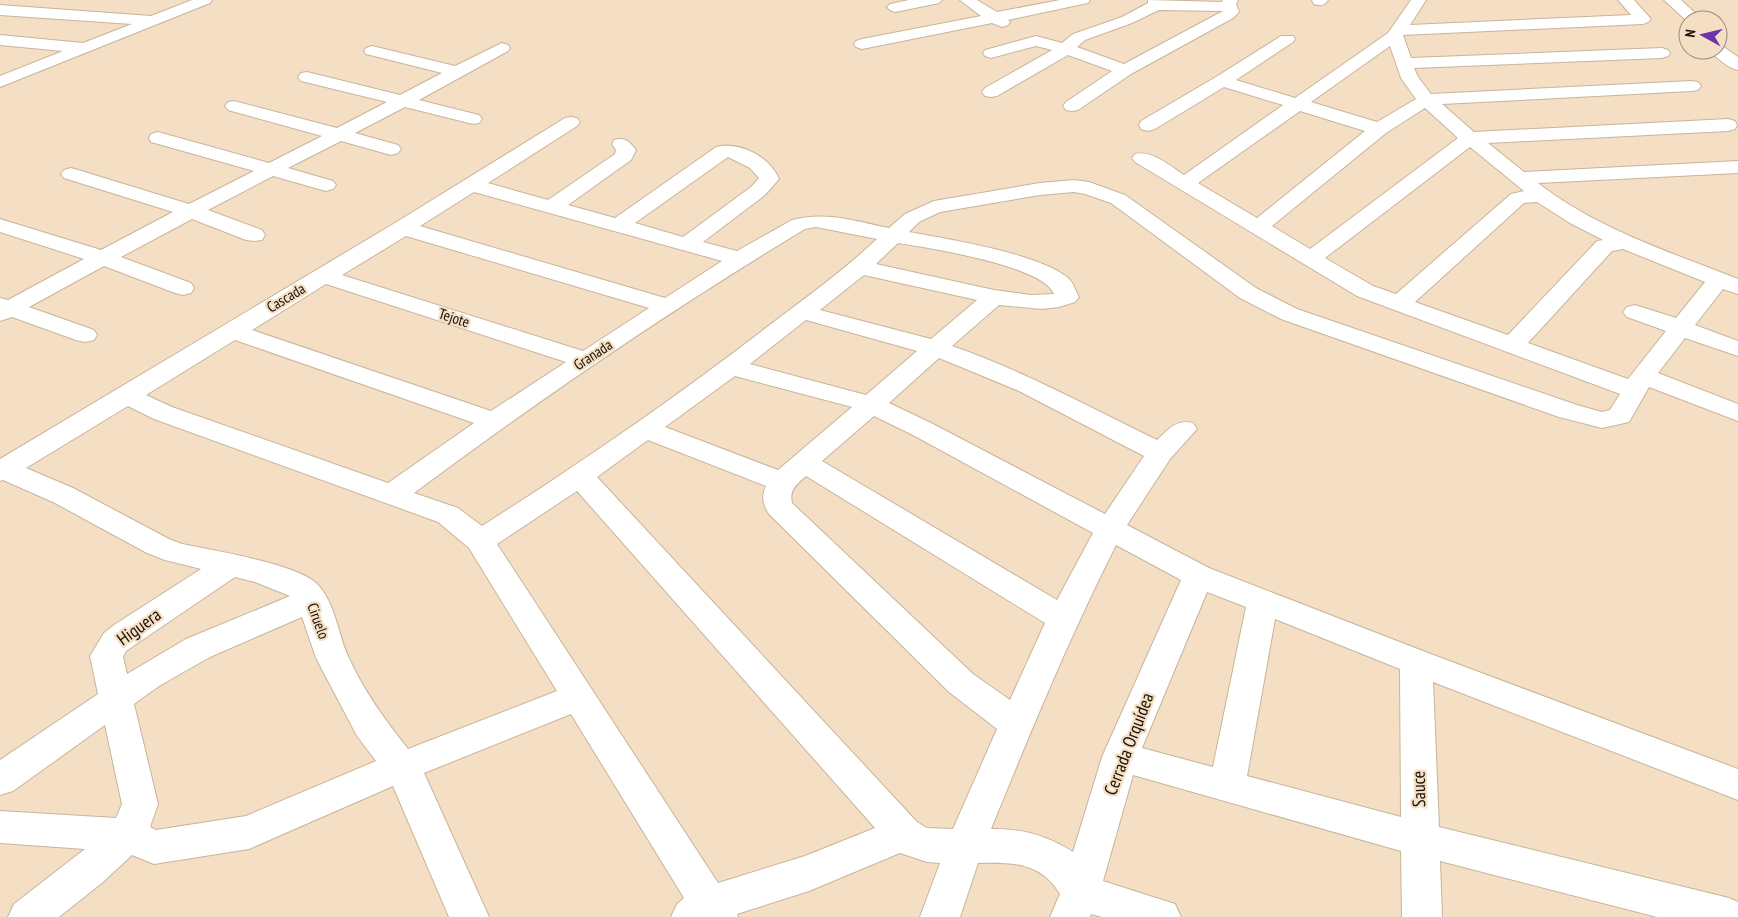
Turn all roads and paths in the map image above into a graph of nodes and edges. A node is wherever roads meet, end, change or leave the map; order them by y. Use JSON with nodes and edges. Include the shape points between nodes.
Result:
{"nodes":[{"id":1,"x":78,"y":0,"type":"edge"},
{"id":2,"x":205,"y":0,"type":"edge"},
{"id":3,"x":934,"y":0,"type":"edge"},
{"id":4,"x":967,"y":0,"type":"edge"},
{"id":5,"x":1083,"y":0,"type":"edge"},
{"id":6,"x":1419,"y":0,"type":"edge"},
{"id":7,"x":1626,"y":0,"type":"edge"},
{"id":8,"x":1672,"y":0,"type":"edge"},
{"id":9,"x":1156,"y":2,"type":"edge"},
{"id":10,"x":145,"y":4,"type":"dead end"},
{"id":11,"x":1230,"y":4,"type":"edge"},
{"id":12,"x":895,"y":7,"type":"dead end"},
{"id":13,"x":0,"y":10,"type":"edge"},
{"id":14,"x":1684,"y":10,"type":"edge"},
{"id":15,"x":44,"y":13,"type":"junction"},
{"id":16,"x":994,"y":17,"type":"junction"},
{"id":17,"x":110,"y":18,"type":"junction"},
{"id":18,"x":153,"y":21,"type":"junction"},
{"id":19,"x":1396,"y":33,"type":"junction"},
{"id":20,"x":1287,"y":39,"type":"dead end"},
{"id":21,"x":0,"y":40,"type":"edge"},
{"id":22,"x":1036,"y":42,"type":"junction"},
{"id":23,"x":862,"y":44,"type":"dead end"},
{"id":24,"x":88,"y":48,"type":"junction"},
{"id":25,"x":502,"y":48,"type":"dead end"},
{"id":26,"x":1169,"y":48,"type":"junction"},
{"id":27,"x":1064,"y":50,"type":"junction"},
{"id":28,"x":372,"y":51,"type":"dead end"},
{"id":29,"x":991,"y":53,"type":"dead end"},
{"id":30,"x":1662,"y":53,"type":"dead end"},
{"id":31,"x":1088,"y":55,"type":"junction"},
{"id":32,"x":1403,"y":63,"type":"junction"},
{"id":33,"x":1125,"y":70,"type":"junction"},
{"id":34,"x":458,"y":72,"type":"junction"},
{"id":35,"x":307,"y":77,"type":"dead end"},
{"id":36,"x":0,"y":81,"type":"edge"},
{"id":37,"x":1222,"y":81,"type":"junction"},
{"id":38,"x":1692,"y":86,"type":"dead end"},
{"id":39,"x":991,"y":92,"type":"dead end"},
{"id":40,"x":1426,"y":100,"type":"junction"},
{"id":41,"x":403,"y":101,"type":"junction"},
{"id":42,"x":1299,"y":105,"type":"junction"},
{"id":43,"x":234,"y":106,"type":"dead end"},
{"id":44,"x":1072,"y":106,"type":"dead end"},
{"id":45,"x":473,"y":119,"type":"dead end"},
{"id":46,"x":571,"y":122,"type":"dead end"},
{"id":47,"x":1148,"y":125,"type":"dead end"},
{"id":48,"x":1728,"y":125,"type":"dead end"},
{"id":49,"x":1379,"y":129,"type":"junction"},
{"id":50,"x":341,"y":135,"type":"junction"},
{"id":51,"x":158,"y":138,"type":"dead end"},
{"id":52,"x":1470,"y":138,"type":"junction"},
{"id":53,"x":621,"y":144,"type":"dead end"},
{"id":54,"x":391,"y":149,"type":"dead end"},
{"id":55,"x":1142,"y":158,"type":"dead end"},
{"id":56,"x":1738,"y":167,"type":"edge"},
{"id":57,"x":273,"y":170,"type":"junction"},
{"id":58,"x":71,"y":174,"type":"dead end"},
{"id":59,"x":1520,"y":178,"type":"junction"},
{"id":60,"x":1186,"y":183,"type":"junction"},
{"id":61,"x":326,"y":185,"type":"dead end"},
{"id":62,"x":472,"y":186,"type":"junction"},
{"id":63,"x":1541,"y":195,"type":"junction"},
{"id":64,"x":551,"y":207,"type":"junction"},
{"id":65,"x":191,"y":212,"type":"junction"},
{"id":66,"x":0,"y":225,"type":"edge"},
{"id":67,"x":619,"y":225,"type":"junction"},
{"id":68,"x":1258,"y":227,"type":"junction"},
{"id":69,"x":403,"y":228,"type":"junction"},
{"id":70,"x":28,"y":234,"type":"junction"},
{"id":71,"x":254,"y":235,"type":"dead end"},
{"id":72,"x":894,"y":236,"type":"junction"},
{"id":73,"x":0,"y":242,"type":"edge"},
{"id":74,"x":1625,"y":242,"type":"junction"},
{"id":75,"x":686,"y":244,"type":"junction"},
{"id":76,"x":104,"y":258,"type":"junction"},
{"id":77,"x":1310,"y":258,"type":"junction"},
{"id":78,"x":740,"y":259,"type":"junction"},
{"id":79,"x":860,"y":267,"type":"junction"},
{"id":80,"x":323,"y":276,"type":"junction"},
{"id":81,"x":1728,"y":284,"type":"edge"},
{"id":82,"x":183,"y":288,"type":"dead end"},
{"id":83,"x":994,"y":297,"type":"junction"},
{"id":84,"x":1399,"y":304,"type":"junction"},
{"id":85,"x":668,"y":306,"type":"junction"},
{"id":86,"x":3,"y":309,"type":"edge"},
{"id":87,"x":801,"y":312,"type":"junction"},
{"id":88,"x":1635,"y":312,"type":"dead end"},
{"id":89,"x":1680,"y":327,"type":"junction"},
{"id":90,"x":232,"y":331,"type":"junction"},
{"id":91,"x":85,"y":335,"type":"dead end"},
{"id":92,"x":1513,"y":345,"type":"junction"},
{"id":93,"x":934,"y":348,"type":"junction"},
{"id":94,"x":1738,"y":349,"type":"edge"},
{"id":95,"x":584,"y":360,"type":"junction"},
{"id":96,"x":731,"y":367,"type":"junction"},
{"id":97,"x":1639,"y":383,"type":"junction"},
{"id":98,"x":126,"y":396,"type":"junction"},
{"id":99,"x":870,"y":404,"type":"junction"},
{"id":100,"x":1738,"y":413,"type":"edge"},
{"id":101,"x":494,"y":421,"type":"junction"},
{"id":102,"x":645,"y":429,"type":"junction"},
{"id":103,"x":1184,"y":429,"type":"dead end"},
{"id":104,"x":1160,"y":453,"type":"junction"},
{"id":105,"x":2,"y":469,"type":"edge"},
{"id":106,"x":792,"y":472,"type":"junction"},
{"id":107,"x":580,"y":476,"type":"junction"},
{"id":108,"x":393,"y":494,"type":"junction"},
{"id":109,"x":1110,"y":528,"type":"junction"},
{"id":110,"x":480,"y":541,"type":"junction"},
{"id":111,"x":231,"y":565,"type":"junction"},
{"id":112,"x":1198,"y":576,"type":"junction"},
{"id":113,"x":312,"y":600,"type":"junction"},
{"id":114,"x":1263,"y":601,"type":"junction"},
{"id":115,"x":1064,"y":619,"type":"junction"},
{"id":116,"x":1416,"y":662,"type":"junction"},
{"id":117,"x":578,"y":696,"type":"junction"},
{"id":118,"x":116,"y":699,"type":"junction"},
{"id":119,"x":1016,"y":724,"type":"junction"},
{"id":120,"x":1120,"y":757,"type":"junction"},
{"id":121,"x":401,"y":767,"type":"junction"},
{"id":122,"x":0,"y":780,"type":"edge"},
{"id":123,"x":1738,"y":785,"type":"edge"},
{"id":124,"x":1227,"y":786,"type":"junction"},
{"id":125,"x":0,"y":827,"type":"edge"},
{"id":126,"x":904,"y":834,"type":"junction"},
{"id":127,"x":128,"y":835,"type":"junction"},
{"id":128,"x":1420,"y":838,"type":"junction"},
{"id":129,"x":965,"y":847,"type":"junction"},
{"id":130,"x":1075,"y":904,"type":"edge"},
{"id":131,"x":706,"y":913,"type":"edge"},
{"id":132,"x":28,"y":917,"type":"edge"},
{"id":133,"x":469,"y":917,"type":"edge"},
{"id":134,"x":940,"y":917,"type":"edge"},
{"id":135,"x":1162,"y":917,"type":"edge"},
{"id":136,"x":1422,"y":917,"type":"edge"},
{"id":137,"x":1729,"y":917,"type":"edge"}],
"edges":[{"from":1,"to":15,"type":"street"},
{"from":2,"to":18,"type":"street"},
{"from":3,"to":12,"type":"street"},
{"from":4,"to":16,"type":"street"},
{"from":5,"to":16,"type":"street"},
{"from":6,"to":19,"type":"street"},
{"from":7,"to":19,"type":"street","via":[[1643,19]]},
{"from":8,"to":14,"type":"street"},
{"from":9,"to":11,"type":"street"},
{"from":9,"to":27,"type":"street","via":[[1127,20],[1079,37]]},
{"from":10,"to":17,"type":"street"},
{"from":11,"to":26,"type":"street","via":[[1228,15]]},
{"from":13,"to":15,"type":"street"},
{"from":15,"to":17,"type":"street"},
{"from":16,"to":22,"type":"street"},
{"from":16,"to":23,"type":"street"},
{"from":17,"to":18,"type":"street"},
{"from":18,"to":24,"type":"street"},
{"from":19,"to":32,"type":"street"},
{"from":19,"to":42,"type":"street"},
{"from":20,"to":37,"type":"street"},
{"from":21,"to":24,"type":"street"},
{"from":22,"to":27,"type":"street"},
{"from":22,"to":29,"type":"street"},
{"from":24,"to":36,"type":"street"},
{"from":25,"to":34,"type":"street"},
{"from":26,"to":31,"type":"street"},
{"from":26,"to":33,"type":"street"},
{"from":27,"to":31,"type":"street"},
{"from":27,"to":39,"type":"street"},
{"from":28,"to":34,"type":"street"},
{"from":30,"to":32,"type":"street"},
{"from":31,"to":33,"type":"street"},
{"from":32,"to":40,"type":"street"},
{"from":33,"to":44,"type":"street"},
{"from":34,"to":41,"type":"street"},
{"from":35,"to":41,"type":"street"},
{"from":37,"to":42,"type":"street"},
{"from":37,"to":47,"type":"street"},
{"from":38,"to":40,"type":"street"},
{"from":40,"to":49,"type":"street"},
{"from":40,"to":52,"type":"street"},
{"from":41,"to":45,"type":"street"},
{"from":41,"to":50,"type":"street"},
{"from":42,"to":49,"type":"street"},
{"from":42,"to":60,"type":"street"},
{"from":43,"to":50,"type":"street"},
{"from":46,"to":62,"type":"street","name":"Cascada"},
{"from":48,"to":52,"type":"street"},
{"from":49,"to":68,"type":"street"},
{"from":50,"to":54,"type":"street"},
{"from":50,"to":57,"type":"street"},
{"from":51,"to":57,"type":"street"},
{"from":52,"to":59,"type":"street"},
{"from":52,"to":77,"type":"street"},
{"from":53,"to":64,"type":"street","via":[[626,153],[618,161]]},
{"from":55,"to":60,"type":"street"},
{"from":56,"to":59,"type":"street"},
{"from":57,"to":61,"type":"street"},
{"from":57,"to":65,"type":"street"},
{"from":58,"to":65,"type":"street"},
{"from":59,"to":63,"type":"street"},
{"from":60,"to":68,"type":"street"},
{"from":62,"to":64,"type":"street"},
{"from":62,"to":69,"type":"street","name":"Cascada"},
{"from":63,"to":74,"type":"street","via":[[1577,219]]},
{"from":63,"to":84,"type":"street","via":[[1518,198]]},
{"from":64,"to":67,"type":"street"},
{"from":65,"to":71,"type":"street"},
{"from":65,"to":76,"type":"street"},
{"from":66,"to":70,"type":"street"},
{"from":67,"to":75,"type":"street"},
{"from":67,"to":75,"type":"street","via":[[722,151],[737,152],[766,171],[769,179],[758,192]]},
{"from":68,"to":77,"type":"street"},
{"from":69,"to":80,"type":"street","name":"Cascada"},
{"from":69,"to":85,"type":"street"},
{"from":70,"to":73,"type":"street"},
{"from":70,"to":76,"type":"street"},
{"from":72,"to":78,"type":"street","name":"Granada","via":[[816,221],[799,224]]},
{"from":72,"to":79,"type":"street"},
{"from":72,"to":83,"type":"street","via":[[997,255],[1040,271],[1068,292],[1067,297],[1058,301]]},
{"from":72,"to":97,"type":"street","via":[[912,218],[934,207],[1040,189],[1089,188],[1118,199],[1248,293],[1289,314],[1602,420],[1620,416]]},
{"from":74,"to":81,"type":"street"},
{"from":74,"to":92,"type":"street","via":[[1605,246]]},
{"from":75,"to":78,"type":"street"},
{"from":76,"to":82,"type":"street"},
{"from":76,"to":86,"type":"street"},
{"from":77,"to":84,"type":"street","via":[[1365,291]]},
{"from":78,"to":85,"type":"street","name":"Granada"},
{"from":79,"to":83,"type":"street"},
{"from":79,"to":87,"type":"street"},
{"from":80,"to":90,"type":"street","name":"Cascada"},
{"from":80,"to":95,"type":"street","name":"Tejote"},
{"from":81,"to":89,"type":"street"},
{"from":83,"to":93,"type":"street"},
{"from":84,"to":92,"type":"street"},
{"from":85,"to":95,"type":"street","name":"Granada"},
{"from":86,"to":91,"type":"street"},
{"from":87,"to":93,"type":"street"},
{"from":87,"to":96,"type":"street"},
{"from":88,"to":89,"type":"street"},
{"from":89,"to":94,"type":"street"},
{"from":89,"to":97,"type":"street"},
{"from":90,"to":98,"type":"street","name":"Cascada"},
{"from":90,"to":101,"type":"street"},
{"from":92,"to":97,"type":"street"},
{"from":93,"to":99,"type":"street"},
{"from":93,"to":104,"type":"street","via":[[1030,388]]},
{"from":95,"to":101,"type":"street","name":"Granada"},
{"from":96,"to":99,"type":"street"},
{"from":96,"to":102,"type":"street"},
{"from":97,"to":100,"type":"street"},
{"from":98,"to":105,"type":"street","name":"Cascada"},
{"from":98,"to":108,"type":"street","via":[[163,413]]},
{"from":99,"to":106,"type":"street"},
{"from":99,"to":109,"type":"street"},
{"from":101,"to":108,"type":"street","name":"Granada"},
{"from":102,"to":106,"type":"street"},
{"from":102,"to":107,"type":"street"},
{"from":103,"to":104,"type":"street"},
{"from":104,"to":109,"type":"street"},
{"from":105,"to":111,"type":"street","name":"Ciruelo","via":[[63,495],[158,546]]},
{"from":106,"to":115,"type":"street"},
{"from":106,"to":119,"type":"street","via":[[776,495],[779,507],[961,683]]},
{"from":107,"to":110,"type":"street"},
{"from":107,"to":126,"type":"street"},
{"from":108,"to":110,"type":"street","via":[[448,515]]},
{"from":109,"to":112,"type":"street"},
{"from":109,"to":115,"type":"street"},
{"from":110,"to":117,"type":"street"},
{"from":111,"to":113,"type":"street","name":"Ciruelo","via":[[296,585]]},
{"from":111,"to":118,"type":"street","name":"Higuera","via":[[116,642],[106,656]]},
{"from":112,"to":114,"type":"street"},
{"from":112,"to":120,"type":"street","name":"Cerrada Orquídea"},
{"from":113,"to":118,"type":"street","via":[[198,648]]},
{"from":113,"to":121,"type":"street","name":"Ciruelo","via":[[332,658],[369,726]]},
{"from":114,"to":116,"type":"street"},
{"from":114,"to":124,"type":"street"},
{"from":115,"to":119,"type":"street"},
{"from":116,"to":123,"type":"street"},
{"from":116,"to":128,"type":"street","name":"Sauce"},
{"from":117,"to":121,"type":"street"},
{"from":117,"to":131,"type":"street"},
{"from":118,"to":122,"type":"street"},
{"from":118,"to":127,"type":"street","name":"Higuera","via":[[140,804]]},
{"from":119,"to":129,"type":"street"},
{"from":120,"to":124,"type":"street"},
{"from":120,"to":130,"type":"street","name":"Cerrada Orquídea"},
{"from":121,"to":127,"type":"street","via":[[249,832],[154,847]]},
{"from":121,"to":133,"type":"street","name":"Ciruelo"},
{"from":124,"to":128,"type":"street"},
{"from":125,"to":127,"type":"street"},
{"from":126,"to":129,"type":"street","via":[[927,845]]},
{"from":126,"to":131,"type":"street"},
{"from":127,"to":132,"type":"street"},
{"from":128,"to":136,"type":"street","name":"Sauce"},
{"from":128,"to":137,"type":"street"},
{"from":129,"to":130,"type":"street","via":[[1009,844],[1042,853],[1067,870]]},
{"from":129,"to":134,"type":"street"},
{"from":130,"to":135,"type":"street"}]}
